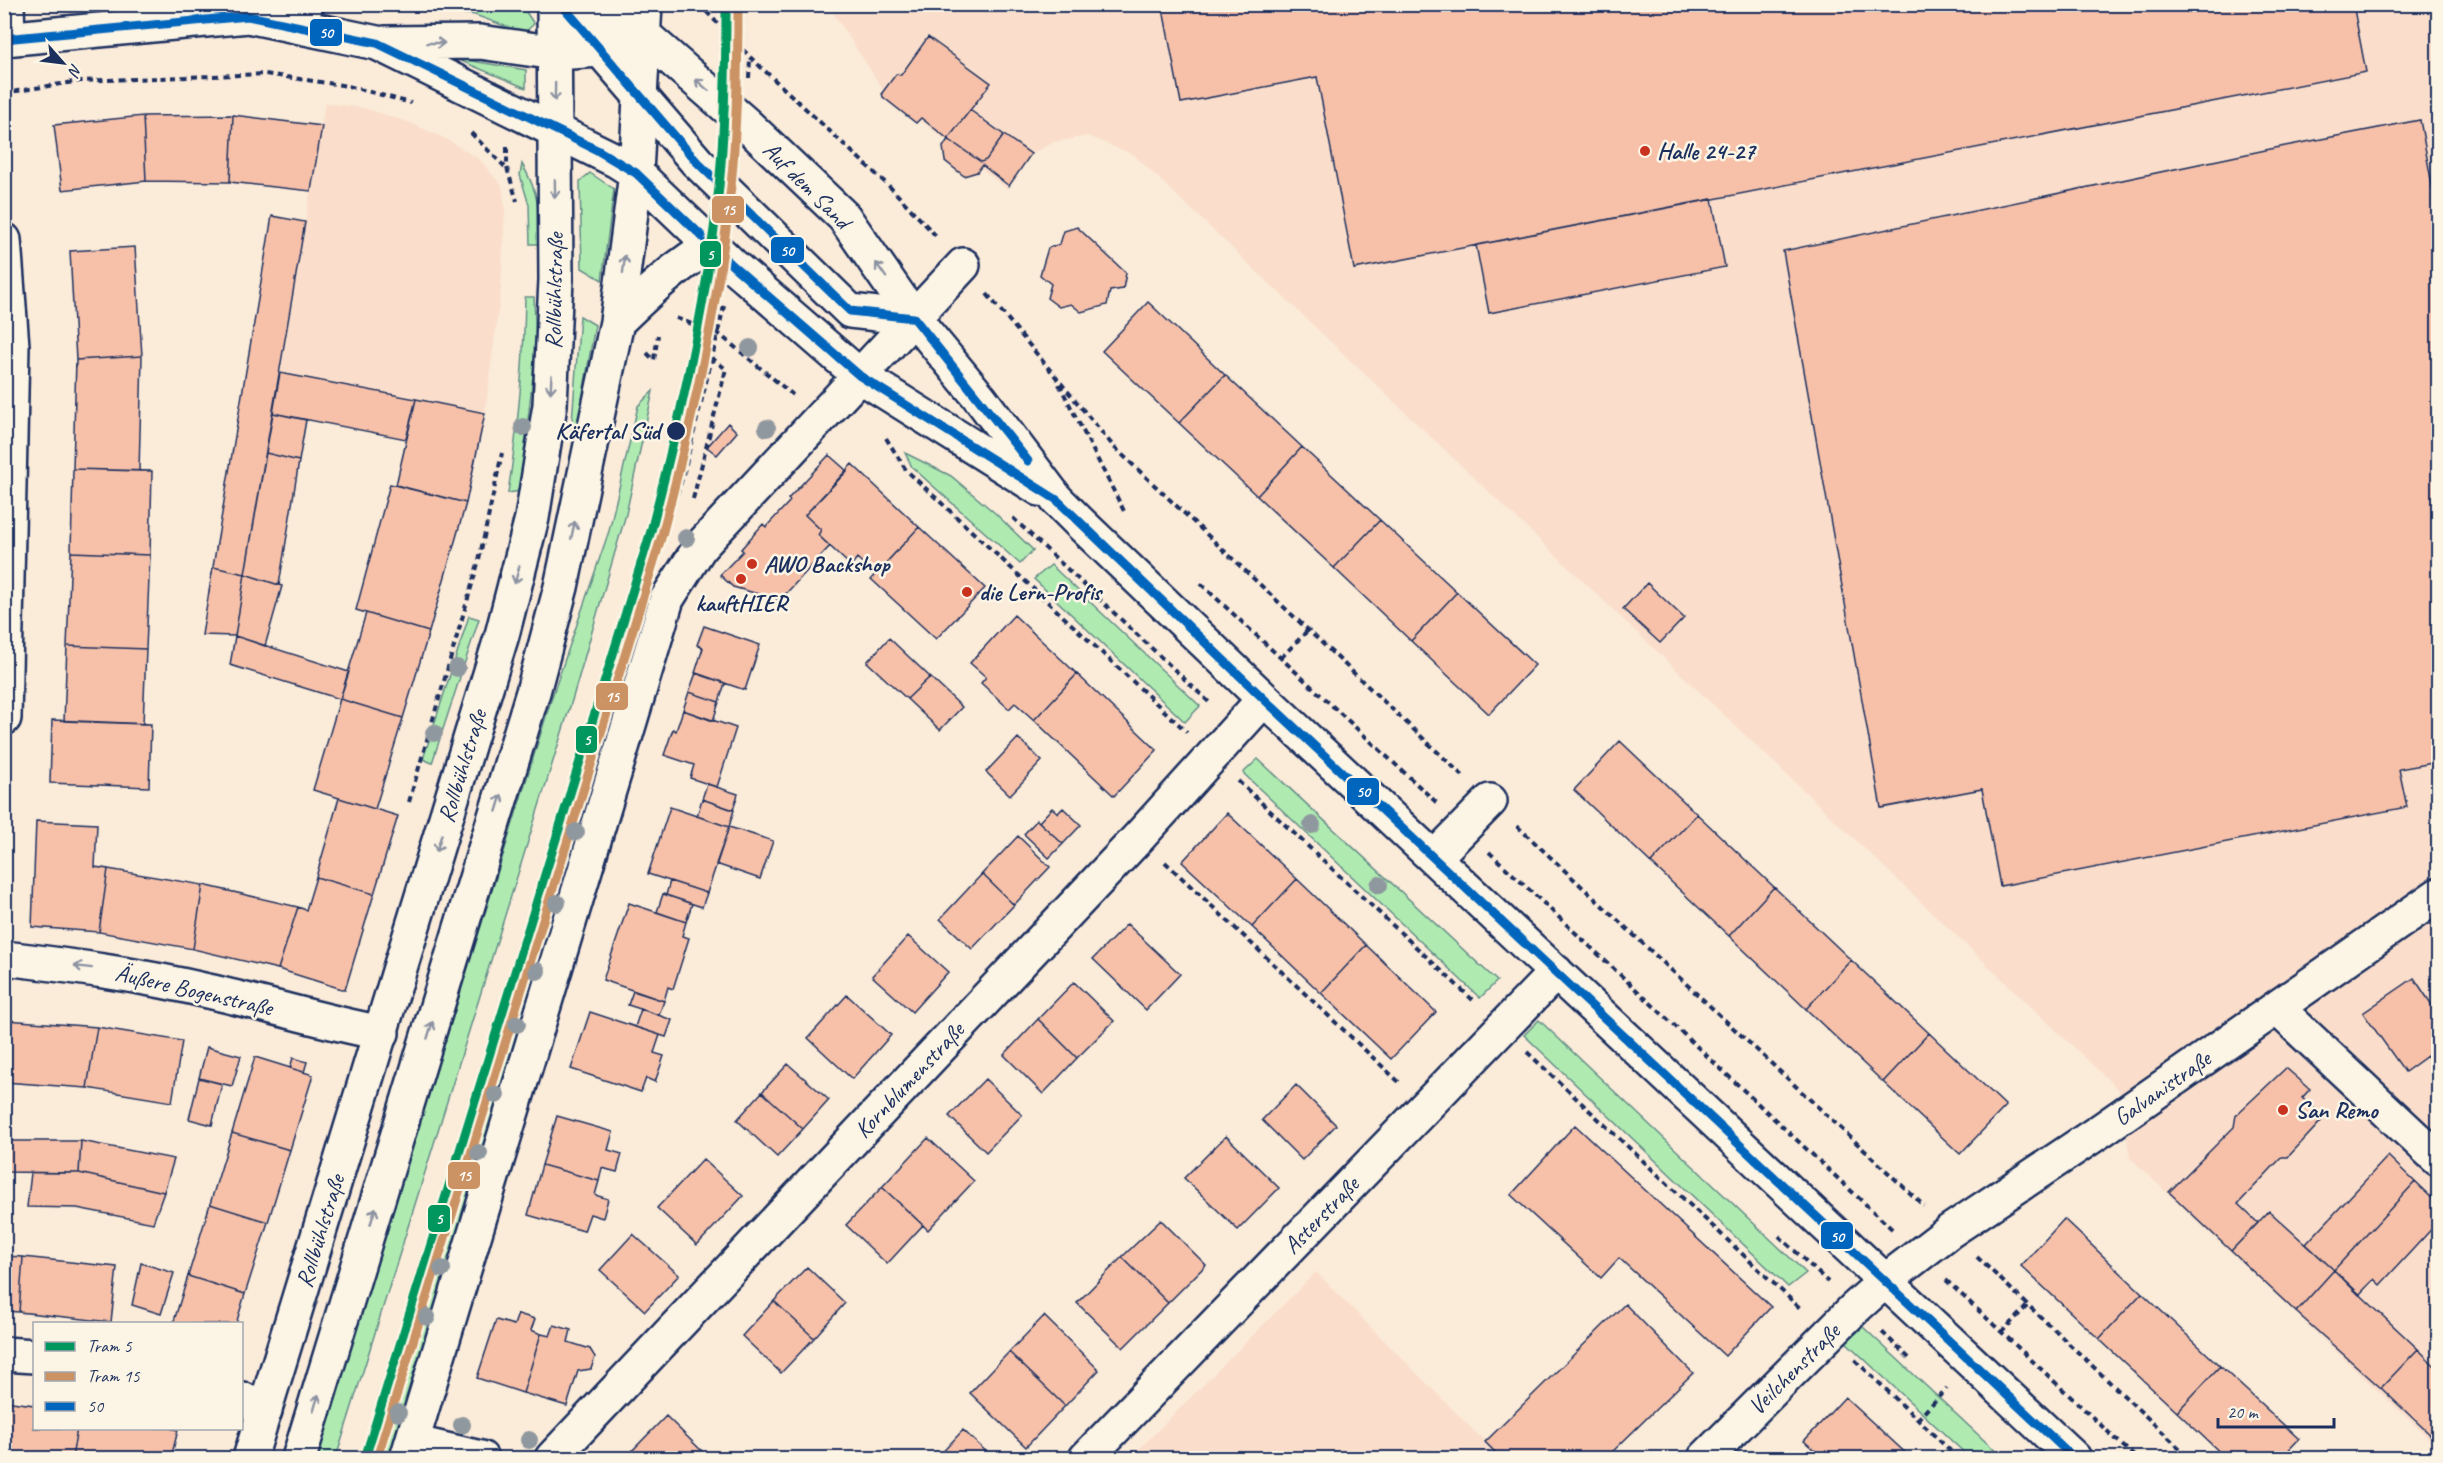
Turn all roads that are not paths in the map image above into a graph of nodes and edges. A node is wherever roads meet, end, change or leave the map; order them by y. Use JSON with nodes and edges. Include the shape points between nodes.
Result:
{"nodes":[{"id":1,"x":7,"y":4,"type":"edge"},
{"id":2,"x":307,"y":4,"type":"edge"},
{"id":3,"x":554,"y":4,"type":"edge"},
{"id":4,"x":561,"y":4,"type":"edge"},
{"id":5,"x":573,"y":4,"type":"edge"},
{"id":6,"x":248,"y":16,"type":"junction"},
{"id":7,"x":645,"y":20,"type":"edge"},
{"id":8,"x":6,"y":39,"type":"edge"},
{"id":9,"x":377,"y":43,"type":"junction"},
{"id":10,"x":600,"y":50,"type":"junction"},
{"id":11,"x":556,"y":52,"type":"junction"},
{"id":12,"x":641,"y":97,"type":"junction"},
{"id":13,"x":555,"y":130,"type":"junction"},
{"id":14,"x":636,"y":172,"type":"junction"},
{"id":15,"x":4,"y":240,"type":"edge"},
{"id":16,"x":712,"y":246,"type":"junction"},
{"id":17,"x":963,"y":265,"type":"road end"},
{"id":18,"x":914,"y":318,"type":"junction"},
{"id":19,"x":617,"y":322,"type":"junction"},
{"id":20,"x":860,"y":376,"type":"junction"},
{"id":21,"x":1057,"y":500,"type":"junction"},
{"id":22,"x":1264,"y":699,"type":"junction"},
{"id":23,"x":4,"y":718,"type":"edge"},
{"id":24,"x":1490,"y":801,"type":"road end"},
{"id":25,"x":1434,"y":858,"type":"junction"},
{"id":26,"x":2439,"y":895,"type":"edge"},
{"id":27,"x":4,"y":958,"type":"edge"},
{"id":28,"x":1556,"y":972,"type":"junction"},
{"id":29,"x":2277,"y":1008,"type":"junction"},
{"id":30,"x":382,"y":1032,"type":"junction"},
{"id":31,"x":2439,"y":1159,"type":"edge"},
{"id":32,"x":1885,"y":1281,"type":"junction"},
{"id":33,"x":4,"y":1354,"type":"edge"},
{"id":34,"x":33,"y":1356,"type":"edge"},
{"id":35,"x":253,"y":1405,"type":"edge"},
{"id":36,"x":410,"y":1450,"type":"edge"},
{"id":37,"x":250,"y":1458,"type":"edge"},
{"id":38,"x":299,"y":1458,"type":"edge"},
{"id":39,"x":481,"y":1458,"type":"edge"},
{"id":40,"x":552,"y":1458,"type":"edge"},
{"id":41,"x":1086,"y":1458,"type":"edge"},
{"id":42,"x":1705,"y":1458,"type":"edge"},
{"id":43,"x":2074,"y":1458,"type":"edge"}],
"edges":[{"from":1,"to":8,"type":"street"},
{"from":2,"to":6,"type":"street"},
{"from":3,"to":11,"type":"street","name":"Rollbühlstraße"},
{"from":4,"to":10,"type":"street"},
{"from":5,"to":7,"type":"street","name":"Auf dem Sand"},
{"from":6,"to":8,"type":"street"},
{"from":6,"to":9,"type":"street"},
{"from":7,"to":10,"type":"street"},
{"from":7,"to":12,"type":"street","name":"Rollbühlstraße"},
{"from":18,"to":7,"type":"street","name":"Auf dem Sand","one_way":true,"via":[[844,218]]},
{"from":9,"to":11,"type":"street","one_way":true,"via":[[480,42]]},
{"from":9,"to":13,"type":"street","name":"Auf dem Sand"},
{"from":10,"to":11,"type":"street"},
{"from":10,"to":12,"type":"street"},
{"from":11,"to":13,"type":"street","name":"Rollbühlstraße","one_way":true},
{"from":12,"to":14,"type":"street","name":"Rollbühlstraße"},
{"from":12,"to":18,"type":"street","via":[[697,162],[850,311]]},
{"from":13,"to":14,"type":"street","name":"Auf dem Sand"},
{"from":13,"to":30,"type":"street","name":"Rollbühlstraße","one_way":true,"via":[[556,280],[550,405],[532,518],[502,635]]},
{"from":14,"to":16,"type":"street","name":"Auf dem Sand"},
{"from":19,"to":14,"type":"street","name":"Rollbühlstraße","one_way":true},
{"from":15,"to":23,"type":"street","via":[[12,346]]},
{"from":16,"to":19,"type":"street","via":[[662,279]]},
{"from":16,"to":20,"type":"street","name":"Auf dem Sand"},
{"from":17,"to":18,"type":"street"},
{"from":18,"to":20,"type":"street"},
{"from":18,"to":21,"type":"street","name":"Auf dem Sand"},
{"from":38,"to":19,"type":"street","name":"Rollbühlstraße","one_way":true,"via":[[533,692],[561,587]]},
{"from":20,"to":21,"type":"street","name":"Auf dem Sand"},
{"from":20,"to":36,"type":"street","via":[[700,547],[667,599]]},
{"from":21,"to":22,"type":"street","name":"Auf dem Sand"},
{"from":22,"to":25,"type":"street","name":"Auf dem Sand"},
{"from":22,"to":40,"type":"street","name":"Kornblumenstraße","via":[[1139,837]]},
{"from":24,"to":25,"type":"street"},
{"from":25,"to":28,"type":"street","name":"Auf dem Sand"},
{"from":26,"to":29,"type":"street","name":"Galvanistraße"},
{"from":30,"to":27,"type":"street","name":"Äußere Bogenstraße","one_way":true,"via":[[114,971]]},
{"from":28,"to":32,"type":"street","name":"Auf dem Sand"},
{"from":28,"to":41,"type":"street","name":"Asterstraße"},
{"from":29,"to":31,"type":"street"},
{"from":29,"to":32,"type":"street","name":"Galvanistraße","via":[[1950,1231]]},
{"from":30,"to":35,"type":"street","name":"Rollbühlstraße"},
{"from":32,"to":42,"type":"street","name":"Veilchenstraße"},
{"from":32,"to":43,"type":"street","name":"Auf dem Sand"},
{"from":33,"to":34,"type":"street"},
{"from":35,"to":37,"type":"street","name":"Rollbühlstraße"},
{"from":36,"to":39,"type":"street"}]}
